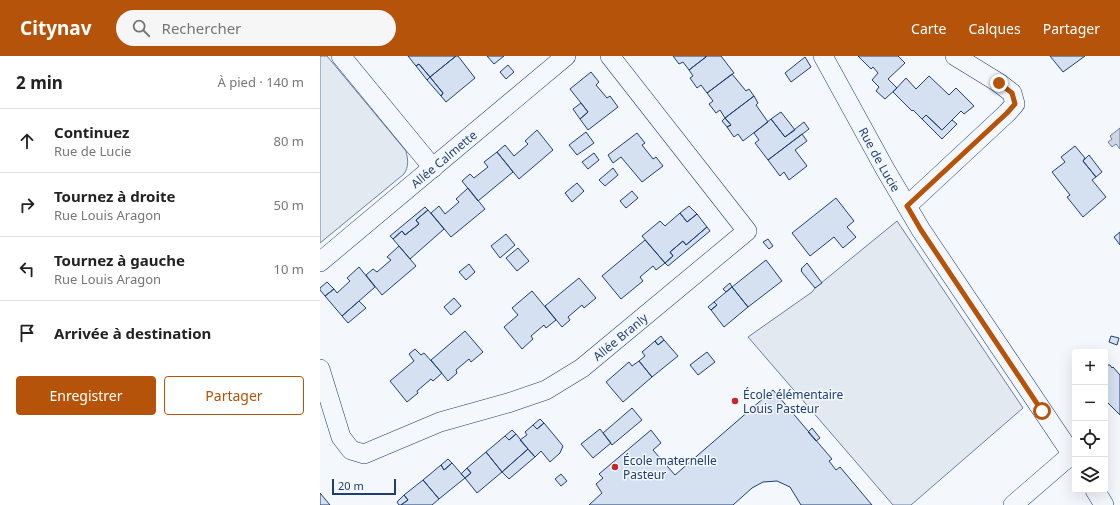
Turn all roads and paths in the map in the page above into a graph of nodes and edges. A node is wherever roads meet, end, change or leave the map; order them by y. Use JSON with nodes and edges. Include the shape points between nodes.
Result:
{"nodes":[{"id":1,"x":341,"y":56,"type":"edge"},
{"id":2,"x":566,"y":56,"type":"edge"},
{"id":3,"x":610,"y":56,"type":"edge"},
{"id":4,"x":823,"y":56,"type":"edge"},
{"id":5,"x":955,"y":56,"type":"edge"},
{"id":6,"x":433,"y":168,"type":"junction"},
{"id":7,"x":907,"y":206,"type":"junction"},
{"id":8,"x":320,"y":262,"type":"edge"},
{"id":9,"x":320,"y":369,"type":"edge"},
{"id":10,"x":1072,"y":456,"type":"edge"},
{"id":11,"x":1072,"y":458,"type":"edge"},
{"id":12,"x":1097,"y":493,"type":"edge"},
{"id":13,"x":1013,"y":505,"type":"edge"},
{"id":14,"x":1104,"y":505,"type":"edge"}],
"edges":[{"from":1,"to":6,"type":"street"},
{"from":2,"to":6,"type":"street","name":"Allée Calmette"},
{"from":3,"to":9,"type":"street","name":"Allée Branly","via":[[747,231],[582,368],[546,390],[440,422],[364,454],[351,450],[341,437]]},
{"from":4,"to":7,"type":"street","name":"Rue de Lucie"},
{"from":5,"to":7,"type":"street","via":[[1012,93],[1015,104]]},
{"from":6,"to":8,"type":"street","name":"Allée Calmette"},
{"from":7,"to":10,"type":"street","name":"Rue de Lucie"},
{"from":11,"to":13,"type":"street"},
{"from":12,"to":14,"type":"street"}]}
